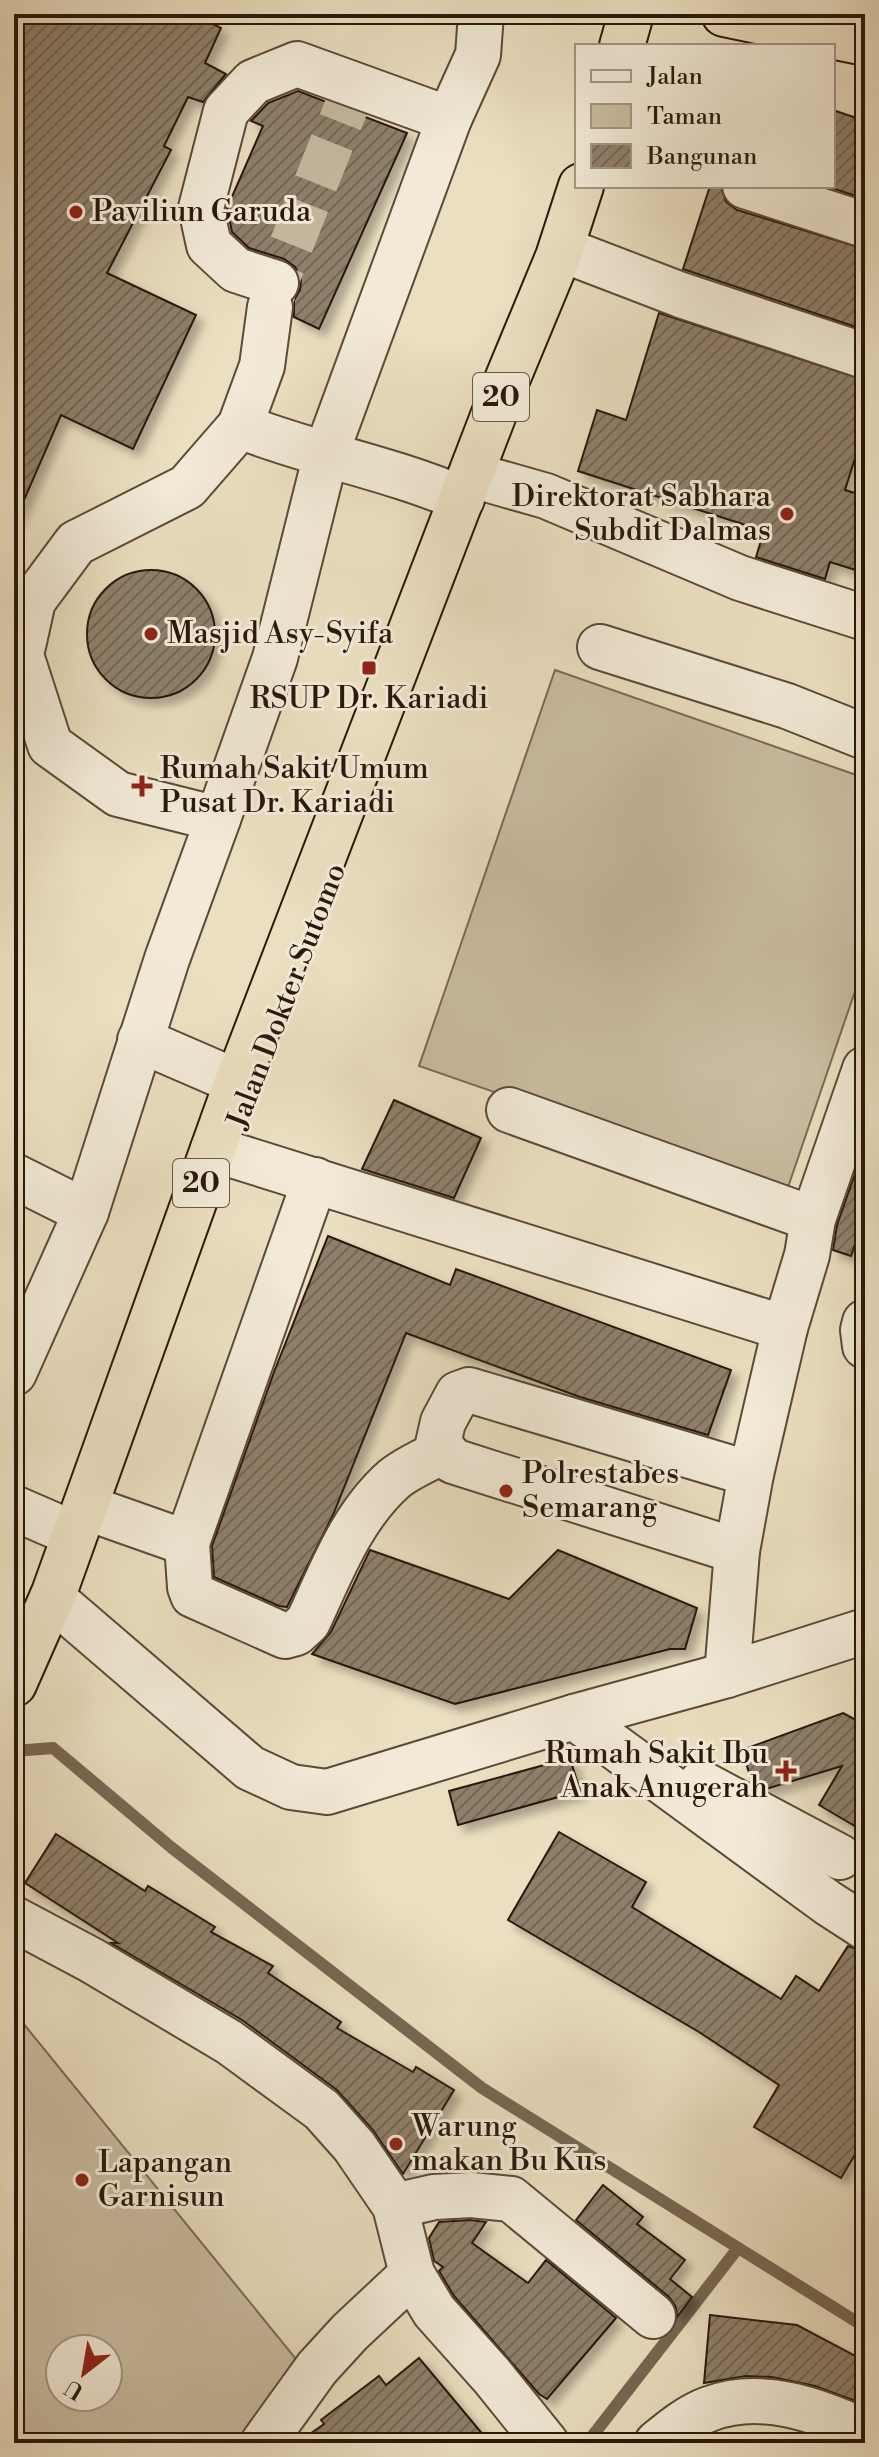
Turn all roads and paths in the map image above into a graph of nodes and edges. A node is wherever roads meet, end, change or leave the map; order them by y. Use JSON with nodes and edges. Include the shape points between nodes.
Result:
{"nodes":[{"id":1,"x":481,"y":14,"type":"edge"},
{"id":2,"x":631,"y":14,"type":"edge"},
{"id":3,"x":724,"y":14,"type":"edge"},
{"id":4,"x":865,"y":43,"type":"edge"},
{"id":5,"x":623,"y":44,"type":"edge"},
{"id":6,"x":449,"y":119,"type":"junction"},
{"id":7,"x":580,"y":188,"type":"edge"},
{"id":8,"x":751,"y":188,"type":"edge"},
{"id":9,"x":865,"y":225,"type":"edge"},
{"id":10,"x":560,"y":253,"type":"junction"},
{"id":11,"x":865,"y":356,"type":"edge"},
{"id":12,"x":240,"y":426,"type":"junction"},
{"id":13,"x":326,"y":454,"type":"junction"},
{"id":14,"x":471,"y":484,"type":"junction"},
{"id":15,"x":865,"y":618,"type":"edge"},
{"id":16,"x":600,"y":647,"type":"dead end"},
{"id":17,"x":865,"y":737,"type":"edge"},
{"id":18,"x":218,"y":819,"type":"junction"},
{"id":19,"x":140,"y":1040,"type":"junction"},
{"id":20,"x":865,"y":1069,"type":"edge"},
{"id":21,"x":237,"y":1082,"type":"junction"},
{"id":22,"x":509,"y":1110,"type":"dead end"},
{"id":23,"x":220,"y":1151,"type":"junction"},
{"id":24,"x":14,"y":1176,"type":"edge"},
{"id":25,"x":315,"y":1180,"type":"junction"},
{"id":26,"x":86,"y":1212,"type":"junction"},
{"id":27,"x":813,"y":1219,"type":"junction"},
{"id":28,"x":865,"y":1322,"type":"edge"},
{"id":29,"x":785,"y":1328,"type":"junction"},
{"id":30,"x":865,"y":1346,"type":"edge"},
{"id":31,"x":14,"y":1373,"type":"edge"},
{"id":32,"x":443,"y":1451,"type":"junction"},
{"id":33,"x":751,"y":1474,"type":"junction"},
{"id":34,"x":14,"y":1508,"type":"edge"},
{"id":35,"x":84,"y":1517,"type":"junction"},
{"id":36,"x":187,"y":1543,"type":"junction"},
{"id":37,"x":737,"y":1551,"type":"junction"},
{"id":38,"x":53,"y":1596,"type":"junction"},
{"id":39,"x":865,"y":1631,"type":"edge"},
{"id":40,"x":18,"y":1662,"type":"edge"},
{"id":41,"x":727,"y":1675,"type":"junction"},
{"id":42,"x":586,"y":1713,"type":"junction"},
{"id":43,"x":840,"y":1857,"type":"dead end"},
{"id":44,"x":14,"y":1919,"type":"edge"},
{"id":45,"x":865,"y":1927,"type":"edge"},
{"id":46,"x":395,"y":2206,"type":"junction"},
{"id":47,"x":412,"y":2274,"type":"junction"},
{"id":48,"x":653,"y":2316,"type":"dead end"},
{"id":49,"x":865,"y":2432,"type":"edge"},
{"id":50,"x":263,"y":2443,"type":"edge"},
{"id":51,"x":546,"y":2443,"type":"edge"},
{"id":52,"x":657,"y":2443,"type":"edge"}],
"edges":[{"from":1,"to":6,"type":"street","via":[[478,55]]},
{"from":2,"to":5,"type":"highway"},
{"from":3,"to":4,"type":"highway"},
{"from":6,"to":12,"type":"street","via":[[350,95],[297,64],[253,82],[226,111],[201,208],[209,245],[273,295],[262,366]]},
{"from":6,"to":13,"type":"street"},
{"from":7,"to":10,"type":"highway","name":"Jalan Dokter Sutomo","number":"20"},
{"from":8,"to":9,"type":"street"},
{"from":10,"to":11,"type":"street"},
{"from":10,"to":14,"type":"highway","name":"Jalan Dokter Sutomo","number":"20"},
{"from":12,"to":13,"type":"street"},
{"from":12,"to":18,"type":"street","via":[[187,487],[76,543],[33,601],[21,655],[50,745],[118,794]]},
{"from":13,"to":14,"type":"street","via":[[429,485]]},
{"from":13,"to":18,"type":"street","via":[[275,658]]},
{"from":14,"to":15,"type":"street","via":[[546,496],[740,578]]},
{"from":14,"to":21,"type":"highway","name":"Jalan Dokter Sutomo","number":"20"},
{"from":14,"to":23,"type":"street","name":"Jalan Dokter Sutomo","via":[[410,671]]},
{"from":16,"to":17,"type":"street","via":[[787,706]]},
{"from":18,"to":19,"type":"street"},
{"from":19,"to":21,"type":"street"},
{"from":19,"to":26,"type":"street"},
{"from":20,"to":27,"type":"street"},
{"from":21,"to":23,"type":"highway","name":"Jalan Dokter Sutomo","number":"20"},
{"from":22,"to":27,"type":"street"},
{"from":23,"to":25,"type":"street"},
{"from":23,"to":35,"type":"highway","name":"Jalan Dokter Sutomo","number":"20"},
{"from":24,"to":26,"type":"street"},
{"from":25,"to":29,"type":"street"},
{"from":25,"to":36,"type":"street"},
{"from":26,"to":31,"type":"street"},
{"from":27,"to":29,"type":"street"},
{"from":28,"to":30,"type":"street"},
{"from":29,"to":33,"type":"street"},
{"from":32,"to":33,"type":"street","via":[[438,1444],[443,1422],[458,1394],[469,1390]]},
{"from":32,"to":36,"type":"street","via":[[395,1479],[363,1516],[347,1538],[308,1622],[296,1633],[285,1636],[193,1595]]},
{"from":32,"to":37,"type":"street","via":[[453,1461]]},
{"from":33,"to":37,"type":"street"},
{"from":34,"to":35,"type":"street"},
{"from":35,"to":36,"type":"street"},
{"from":35,"to":38,"type":"highway","name":"Jalan Dokter Sutomo","number":"20"},
{"from":37,"to":41,"type":"street"},
{"from":38,"to":40,"type":"highway","name":"Jalan Dokter Sutomo","number":"20"},
{"from":38,"to":42,"type":"street","via":[[250,1768],[291,1787],[327,1792]]},
{"from":39,"to":41,"type":"street"},
{"from":41,"to":42,"type":"street"},
{"from":42,"to":43,"type":"street","via":[[673,1768]]},
{"from":42,"to":45,"type":"street"},
{"from":44,"to":46,"type":"street","via":[[229,2042],[322,2110]]},
{"from":46,"to":47,"type":"street"},
{"from":46,"to":48,"type":"street","via":[[434,2197],[511,2199]]},
{"from":47,"to":50,"type":"street","via":[[317,2368]]},
{"from":47,"to":51,"type":"street","via":[[434,2311]]},
{"from":49,"to":52,"type":"street","via":[[795,2405],[730,2403],[708,2409]]}]}
